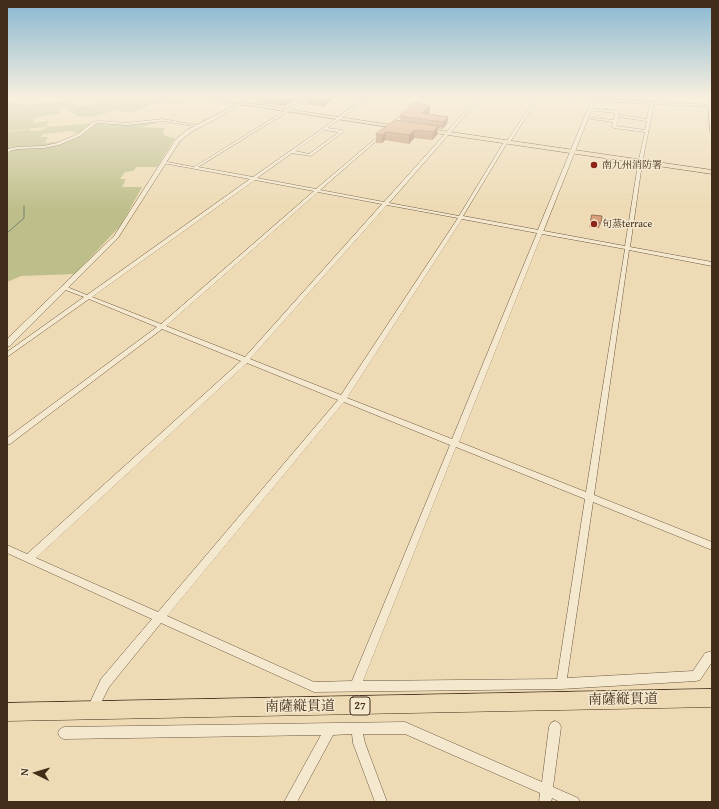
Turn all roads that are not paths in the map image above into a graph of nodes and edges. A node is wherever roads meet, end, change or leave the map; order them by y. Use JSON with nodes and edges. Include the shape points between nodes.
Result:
{"nodes":[{"id":1,"x":81,"y":134,"type":"edge"},
{"id":2,"x":187,"y":134,"type":"edge"},
{"id":3,"x":251,"y":134,"type":"edge"},
{"id":4,"x":316,"y":134,"type":"edge"},
{"id":5,"x":338,"y":134,"type":"edge"},
{"id":6,"x":383,"y":134,"type":"edge"},
{"id":7,"x":448,"y":134,"type":"joint"},
{"id":8,"x":513,"y":134,"type":"edge"},
{"id":9,"x":580,"y":134,"type":"edge"},
{"id":10,"x":646,"y":134,"type":"edge"},
{"id":11,"x":507,"y":142,"type":"junction"},
{"id":12,"x":292,"y":152,"type":"junction"},
{"id":13,"x":572,"y":152,"type":"junction"},
{"id":14,"x":7,"y":153,"type":"edge"},
{"id":15,"x":641,"y":161,"type":"junction"},
{"id":16,"x":163,"y":162,"type":"junction"},
{"id":17,"x":196,"y":168,"type":"junction"},
{"id":18,"x":712,"y":172,"type":"edge"},
{"id":19,"x":254,"y":178,"type":"junction"},
{"id":20,"x":318,"y":190,"type":"junction"},
{"id":21,"x":386,"y":203,"type":"junction"},
{"id":22,"x":460,"y":217,"type":"junction"},
{"id":23,"x":540,"y":232,"type":"junction"},
{"id":24,"x":628,"y":248,"type":"junction"},
{"id":25,"x":712,"y":264,"type":"edge"},
{"id":26,"x":65,"y":288,"type":"junction"},
{"id":27,"x":89,"y":297,"type":"junction"},
{"id":28,"x":162,"y":326,"type":"junction"},
{"id":29,"x":7,"y":344,"type":"edge"},
{"id":30,"x":7,"y":356,"type":"edge"},
{"id":31,"x":246,"y":360,"type":"junction"},
{"id":32,"x":343,"y":398,"type":"junction"},
{"id":33,"x":7,"y":442,"type":"edge"},
{"id":34,"x":455,"y":443,"type":"junction"},
{"id":35,"x":589,"y":496,"type":"junction"},
{"id":36,"x":712,"y":546,"type":"edge"},
{"id":37,"x":7,"y":549,"type":"edge"},
{"id":38,"x":29,"y":558,"type":"junction"},
{"id":39,"x":159,"y":617,"type":"junction"},
{"id":40,"x":712,"y":656,"type":"edge"},
{"id":41,"x":561,"y":684,"type":"junction"},
{"id":42,"x":356,"y":685,"type":"junction"},
{"id":43,"x":712,"y":698,"type":"edge"},
{"id":44,"x":92,"y":710,"type":"junction"},
{"id":45,"x":7,"y":712,"type":"edge"},
{"id":46,"x":555,"y":726,"type":"dead end"},
{"id":47,"x":356,"y":728,"type":"junction"},
{"id":48,"x":330,"y":729,"type":"junction"},
{"id":49,"x":64,"y":733,"type":"dead end"},
{"id":50,"x":546,"y":796,"type":"edge"},
{"id":51,"x":290,"y":802,"type":"edge"},
{"id":52,"x":381,"y":802,"type":"edge"},
{"id":53,"x":574,"y":802,"type":"edge"}],
"edges":[{"from":1,"to":14,"type":"street","via":[[58,144],[13,149]]},
{"from":2,"to":16,"type":"street","via":[[178,140]]},
{"from":3,"to":17,"type":"street"},
{"from":4,"to":12,"type":"street"},
{"from":5,"to":12,"type":"street","via":[[310,155]]},
{"from":6,"to":20,"type":"street"},
{"from":7,"to":11,"type":"main road"},
{"from":7,"to":21,"type":"street"},
{"from":8,"to":11,"type":"street"},
{"from":9,"to":13,"type":"street"},
{"from":10,"to":15,"type":"street"},
{"from":11,"to":13,"type":"main road"},
{"from":11,"to":22,"type":"street"},
{"from":12,"to":19,"type":"street"},
{"from":13,"to":15,"type":"main road"},
{"from":13,"to":23,"type":"street"},
{"from":15,"to":18,"type":"main road"},
{"from":15,"to":24,"type":"street"},
{"from":16,"to":17,"type":"street"},
{"from":16,"to":26,"type":"street","via":[[116,237]]},
{"from":17,"to":19,"type":"street"},
{"from":19,"to":20,"type":"street"},
{"from":19,"to":27,"type":"street"},
{"from":20,"to":21,"type":"street"},
{"from":20,"to":28,"type":"street"},
{"from":21,"to":22,"type":"street"},
{"from":21,"to":31,"type":"street"},
{"from":22,"to":23,"type":"street"},
{"from":22,"to":32,"type":"street"},
{"from":23,"to":24,"type":"street"},
{"from":23,"to":34,"type":"street"},
{"from":24,"to":25,"type":"street"},
{"from":24,"to":35,"type":"street"},
{"from":26,"to":27,"type":"street"},
{"from":26,"to":29,"type":"street"},
{"from":27,"to":28,"type":"street"},
{"from":27,"to":30,"type":"street"},
{"from":28,"to":31,"type":"street"},
{"from":28,"to":33,"type":"street"},
{"from":31,"to":32,"type":"street"},
{"from":31,"to":38,"type":"street"},
{"from":32,"to":34,"type":"street"},
{"from":32,"to":39,"type":"street"},
{"from":34,"to":35,"type":"street"},
{"from":34,"to":42,"type":"street"},
{"from":35,"to":36,"type":"street"},
{"from":35,"to":41,"type":"street"},
{"from":37,"to":38,"type":"street"},
{"from":38,"to":39,"type":"street"},
{"from":39,"to":42,"type":"street","via":[[314,687]]},
{"from":39,"to":44,"type":"street","via":[[105,683]]},
{"from":40,"to":41,"type":"street","via":[[696,676]]},
{"from":41,"to":42,"type":"street"},
{"from":43,"to":44,"type":"main road","name":"南薩縦貫道","number":"27"},
{"from":44,"to":45,"type":"main road","name":"南薩縦貫道","number":"27"},
{"from":46,"to":50,"type":"street"},
{"from":47,"to":48,"type":"street"},
{"from":47,"to":50,"type":"street","via":[[405,728]]},
{"from":47,"to":52,"type":"street"},
{"from":48,"to":49,"type":"street"},
{"from":48,"to":51,"type":"street"},
{"from":50,"to":53,"type":"street"}]}
